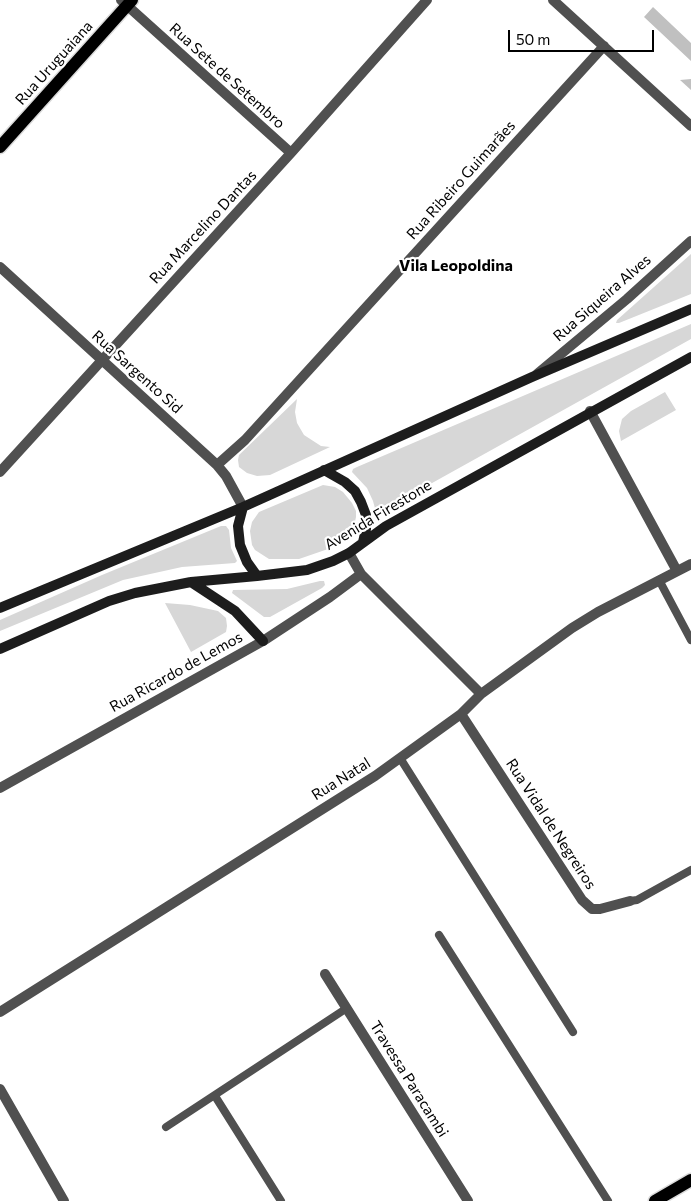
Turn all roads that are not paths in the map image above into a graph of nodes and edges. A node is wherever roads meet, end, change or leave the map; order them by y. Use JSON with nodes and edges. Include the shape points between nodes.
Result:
{"nodes":[{"id":1,"x":427,"y":0,"type":"edge"},
{"id":2,"x":553,"y":0,"type":"edge"},
{"id":3,"x":126,"y":2,"type":"edge"},
{"id":4,"x":604,"y":46,"type":"junction"},
{"id":5,"x":691,"y":126,"type":"edge"},
{"id":6,"x":0,"y":147,"type":"edge"},
{"id":7,"x":291,"y":153,"type":"junction"},
{"id":8,"x":691,"y":241,"type":"edge"},
{"id":9,"x":0,"y":268,"type":"edge"},
{"id":10,"x":691,"y":309,"type":"edge"},
{"id":11,"x":691,"y":357,"type":"edge"},
{"id":12,"x":101,"y":360,"type":"junction"},
{"id":13,"x":532,"y":377,"type":"junction"},
{"id":14,"x":590,"y":411,"type":"junction"},
{"id":15,"x":217,"y":465,"type":"junction"},
{"id":16,"x":324,"y":470,"type":"junction"},
{"id":17,"x":0,"y":472,"type":"edge"},
{"id":18,"x":243,"y":507,"type":"junction"},
{"id":19,"x":363,"y":542,"type":"junction"},
{"id":20,"x":349,"y":553,"type":"junction"},
{"id":21,"x":691,"y":564,"type":"edge"},
{"id":22,"x":677,"y":571,"type":"junction"},
{"id":23,"x":361,"y":574,"type":"junction"},
{"id":24,"x":257,"y":576,"type":"junction"},
{"id":25,"x":659,"y":580,"type":"junction"},
{"id":26,"x":191,"y":582,"type":"junction"},
{"id":27,"x":0,"y":608,"type":"edge"},
{"id":28,"x":691,"y":640,"type":"edge"},
{"id":29,"x":263,"y":641,"type":"junction"},
{"id":30,"x":0,"y":649,"type":"edge"},
{"id":31,"x":482,"y":694,"type":"junction"},
{"id":32,"x":461,"y":714,"type":"junction"},
{"id":33,"x":400,"y":758,"type":"junction"},
{"id":34,"x":0,"y":788,"type":"edge"},
{"id":35,"x":691,"y":870,"type":"edge"},
{"id":36,"x":630,"y":901,"type":"joint"},
{"id":37,"x":439,"y":935,"type":"dead end"},
{"id":38,"x":325,"y":974,"type":"dead end"},
{"id":39,"x":347,"y":1008,"type":"junction"},
{"id":40,"x":0,"y":1012,"type":"edge"},
{"id":41,"x":573,"y":1032,"type":"dead end"},
{"id":42,"x":0,"y":1089,"type":"edge"},
{"id":43,"x":215,"y":1096,"type":"junction"},
{"id":44,"x":166,"y":1127,"type":"dead end"},
{"id":45,"x":691,"y":1180,"type":"edge"},
{"id":46,"x":64,"y":1201,"type":"edge"},
{"id":47,"x":281,"y":1201,"type":"edge"},
{"id":48,"x":468,"y":1201,"type":"edge"},
{"id":49,"x":608,"y":1201,"type":"edge"},
{"id":50,"x":655,"y":1201,"type":"edge"}],
"edges":[{"from":1,"to":7,"type":"street","name":"Rua Marcelino Dantas"},
{"from":2,"to":4,"type":"street"},
{"from":3,"to":6,"type":"main road","name":"Rua Uruguaiana"},
{"from":3,"to":7,"type":"street","name":"Rua Sete de Setembro"},
{"from":4,"to":5,"type":"street"},
{"from":4,"to":15,"type":"street","name":"Rua Ribeiro Guimarães","via":[[244,440]]},
{"from":7,"to":12,"type":"street","name":"Rua Marcelino Dantas"},
{"from":8,"to":13,"type":"street","name":"Rua Siqueira Alves"},
{"from":9,"to":12,"type":"street","name":"Rua Sargento Sid"},
{"from":10,"to":13,"type":"main road"},
{"from":11,"to":14,"type":"main road","name":"Avenida Firestone"},
{"from":12,"to":15,"type":"street","name":"Rua Sargento Sid"},
{"from":12,"to":17,"type":"street","name":"Rua Marcelino Dantas"},
{"from":13,"to":16,"type":"main road"},
{"from":14,"to":19,"type":"main road","name":"Avenida Firestone"},
{"from":14,"to":22,"type":"street"},
{"from":15,"to":18,"type":"street","name":"Rua Sargento Sid"},
{"from":16,"to":18,"type":"main road"},
{"from":16,"to":19,"type":"main road","via":[[355,490],[366,515]]},
{"from":18,"to":24,"type":"main road","via":[[238,526],[240,545],[246,562]]},
{"from":18,"to":27,"type":"main road"},
{"from":19,"to":20,"type":"main road","name":"Avenida Firestone"},
{"from":20,"to":23,"type":"street"},
{"from":20,"to":24,"type":"main road","name":"Avenida Firestone","via":[[307,570]]},
{"from":21,"to":22,"type":"street","name":"Rua Natal"},
{"from":22,"to":25,"type":"street","name":"Rua Natal"},
{"from":23,"to":29,"type":"street","name":"Rua Ricardo de Lemos"},
{"from":23,"to":31,"type":"street"},
{"from":24,"to":26,"type":"main road","name":"Avenida Firestone"},
{"from":25,"to":28,"type":"lane"},
{"from":25,"to":31,"type":"street","name":"Rua Natal","via":[[572,628]]},
{"from":26,"to":29,"type":"main road","via":[[235,611]]},
{"from":26,"to":30,"type":"main road","name":"Avenida Firestone","via":[[158,587],[109,601]]},
{"from":29,"to":34,"type":"street","name":"Rua Ricardo de Lemos"},
{"from":31,"to":32,"type":"street","name":"Rua Natal"},
{"from":32,"to":33,"type":"street","name":"Rua Natal"},
{"from":32,"to":36,"type":"street","name":"Rua Vidal de Negreiros","via":[[587,906],[600,909]]},
{"from":33,"to":40,"type":"street","name":"Rua Natal"},
{"from":33,"to":41,"type":"lane"},
{"from":35,"to":36,"type":"lane","name":"Rua Vidal de Negreiros"},
{"from":37,"to":49,"type":"lane"},
{"from":38,"to":39,"type":"street","name":"Travessa Paracambi"},
{"from":39,"to":43,"type":"lane"},
{"from":39,"to":48,"type":"street","name":"Travessa Paracambi"},
{"from":42,"to":46,"type":"street"},
{"from":43,"to":44,"type":"lane"},
{"from":43,"to":47,"type":"lane"},
{"from":45,"to":50,"type":"main road"}]}
